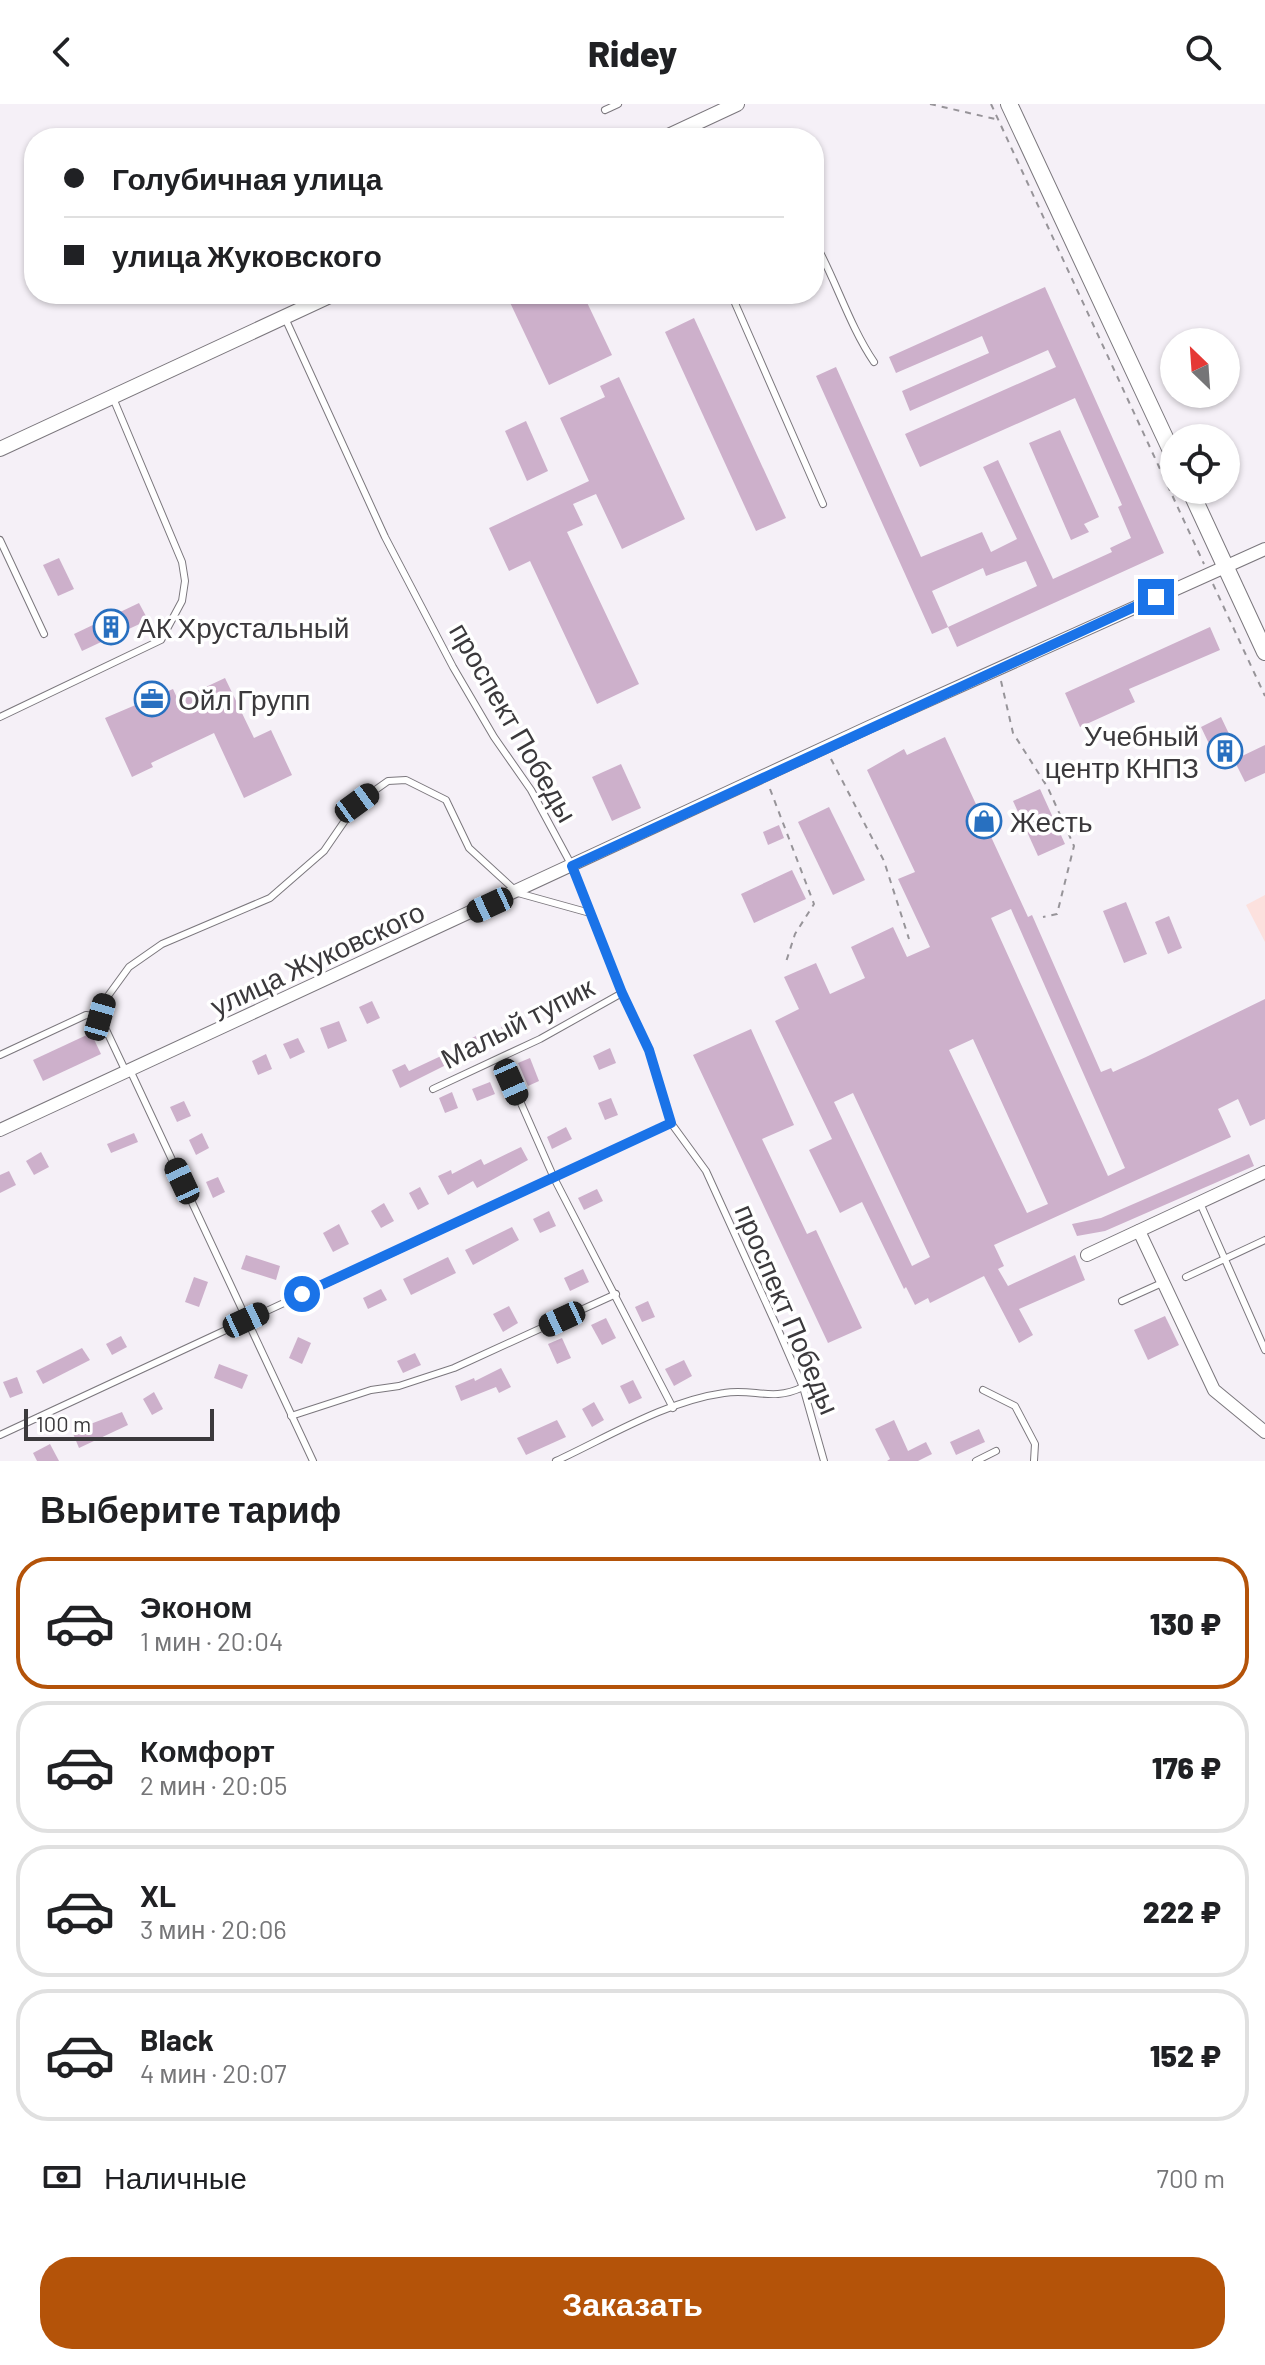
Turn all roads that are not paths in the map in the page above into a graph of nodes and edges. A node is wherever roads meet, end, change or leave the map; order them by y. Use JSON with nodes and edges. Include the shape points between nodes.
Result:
{"nodes":[{"id":1,"x":618,"y":104,"type":"edge"},
{"id":2,"x":737,"y":104,"type":"edge"},
{"id":3,"x":1009,"y":104,"type":"edge"},
{"id":4,"x":605,"y":110,"type":"dead end"},
{"id":5,"x":685,"y":128,"type":"edge"},
{"id":6,"x":824,"y":261,"type":"edge"},
{"id":7,"x":313,"y":304,"type":"edge"},
{"id":8,"x":735,"y":304,"type":"edge"},
{"id":9,"x":285,"y":317,"type":"junction"},
{"id":10,"x":874,"y":362,"type":"dead end"},
{"id":11,"x":112,"y":398,"type":"junction"},
{"id":12,"x":1160,"y":427,"type":"edge"},
{"id":13,"x":0,"y":449,"type":"edge"},
{"id":14,"x":823,"y":504,"type":"dead end"},
{"id":15,"x":1196,"y":504,"type":"edge"},
{"id":16,"x":0,"y":540,"type":"edge"},
{"id":17,"x":1265,"y":549,"type":"edge"},
{"id":18,"x":1225,"y":566,"type":"junction"},
{"id":19,"x":44,"y":634,"type":"dead end"},
{"id":20,"x":1265,"y":652,"type":"edge"},
{"id":21,"x":0,"y":717,"type":"edge"},
{"id":22,"x":572,"y":866,"type":"junction"},
{"id":23,"x":518,"y":893,"type":"junction"},
{"id":24,"x":590,"y":913,"type":"junction"},
{"id":25,"x":622,"y":993,"type":"junction"},
{"id":26,"x":100,"y":1017,"type":"junction"},
{"id":27,"x":0,"y":1055,"type":"edge"},
{"id":28,"x":501,"y":1058,"type":"junction"},
{"id":29,"x":128,"y":1071,"type":"junction"},
{"id":30,"x":433,"y":1089,"type":"dead end"},
{"id":31,"x":671,"y":1123,"type":"junction"},
{"id":32,"x":0,"y":1130,"type":"edge"},
{"id":33,"x":1265,"y":1172,"type":"edge"},
{"id":34,"x":554,"y":1178,"type":"junction"},
{"id":35,"x":1200,"y":1202,"type":"junction"},
{"id":36,"x":1139,"y":1231,"type":"junction"},
{"id":37,"x":1265,"y":1240,"type":"edge"},
{"id":38,"x":1087,"y":1255,"type":"dead end"},
{"id":39,"x":1225,"y":1259,"type":"junction"},
{"id":40,"x":1186,"y":1277,"type":"dead end"},
{"id":41,"x":1162,"y":1283,"type":"junction"},
{"id":42,"x":616,"y":1294,"type":"junction"},
{"id":43,"x":1122,"y":1301,"type":"dead end"},
{"id":44,"x":246,"y":1320,"type":"junction"},
{"id":45,"x":1265,"y":1350,"type":"edge"},
{"id":46,"x":803,"y":1387,"type":"junction"},
{"id":47,"x":983,"y":1390,"type":"dead end"},
{"id":48,"x":673,"y":1408,"type":"junction"},
{"id":49,"x":291,"y":1416,"type":"junction"},
{"id":50,"x":1265,"y":1432,"type":"edge"},
{"id":51,"x":0,"y":1435,"type":"edge"},
{"id":52,"x":996,"y":1451,"type":"dead end"},
{"id":53,"x":313,"y":1461,"type":"edge"},
{"id":54,"x":556,"y":1461,"type":"edge"},
{"id":55,"x":824,"y":1461,"type":"edge"},
{"id":56,"x":976,"y":1461,"type":"edge"},
{"id":57,"x":1034,"y":1461,"type":"edge"}],
"edges":[{"from":1,"to":4,"type":"lane"},
{"from":2,"to":5,"type":"street"},
{"from":3,"to":12,"type":"main road"},
{"from":6,"to":10,"type":"lane"},
{"from":7,"to":9,"type":"street"},
{"from":8,"to":14,"type":"lane"},
{"from":9,"to":11,"type":"street"},
{"from":9,"to":22,"type":"lane","name":"проспект Победы","via":[[385,537],[453,667]]},
{"from":11,"to":13,"type":"street"},
{"from":11,"to":21,"type":"lane","via":[[182,562],[182,601],[161,640]]},
{"from":15,"to":18,"type":"main road"},
{"from":16,"to":19,"type":"lane"},
{"from":17,"to":18,"type":"street","name":"улица Жуковского"},
{"from":18,"to":20,"type":"main road"},
{"from":18,"to":22,"type":"street","name":"улица Жуковского"},
{"from":22,"to":23,"type":"street","name":"улица Жуковского"},
{"from":22,"to":24,"type":"lane","name":"проспект Победы"},
{"from":23,"to":24,"type":"lane"},
{"from":23,"to":26,"type":"lane","via":[[469,848],[446,800],[406,780],[388,781],[357,803],[324,851],[270,898],[162,944],[129,967],[105,1000]]},
{"from":23,"to":29,"type":"street","name":"улица Жуковского"},
{"from":24,"to":25,"type":"lane","name":"проспект Победы"},
{"from":25,"to":28,"type":"lane","name":"Малый тупик"},
{"from":25,"to":31,"type":"lane","name":"проспект Победы","via":[[649,1050]]},
{"from":26,"to":27,"type":"lane","via":[[86,1015]]},
{"from":26,"to":29,"type":"lane"},
{"from":28,"to":30,"type":"lane","name":"Малый тупик"},
{"from":28,"to":34,"type":"lane"},
{"from":29,"to":32,"type":"street","name":"улица Жуковского"},
{"from":29,"to":44,"type":"lane"},
{"from":31,"to":34,"type":"lane"},
{"from":31,"to":46,"type":"lane","name":"проспект Победы","via":[[706,1171]]},
{"from":33,"to":35,"type":"street"},
{"from":34,"to":42,"type":"lane"},
{"from":34,"to":44,"type":"lane"},
{"from":35,"to":36,"type":"street"},
{"from":35,"to":39,"type":"lane"},
{"from":36,"to":38,"type":"street"},
{"from":36,"to":41,"type":"street"},
{"from":37,"to":39,"type":"lane"},
{"from":39,"to":40,"type":"lane"},
{"from":39,"to":45,"type":"lane"},
{"from":41,"to":43,"type":"lane"},
{"from":41,"to":50,"type":"street","via":[[1214,1390]]},
{"from":42,"to":48,"type":"lane"},
{"from":42,"to":49,"type":"lane","via":[[454,1368]]},
{"from":44,"to":49,"type":"lane"},
{"from":44,"to":51,"type":"lane"},
{"from":46,"to":48,"type":"lane","via":[[783,1397],[725,1392]]},
{"from":46,"to":55,"type":"lane","name":"проспект Победы"},
{"from":47,"to":57,"type":"lane","via":[[1015,1406],[1035,1444]]},
{"from":48,"to":54,"type":"lane"},
{"from":49,"to":53,"type":"lane"},
{"from":52,"to":56,"type":"lane"}]}
